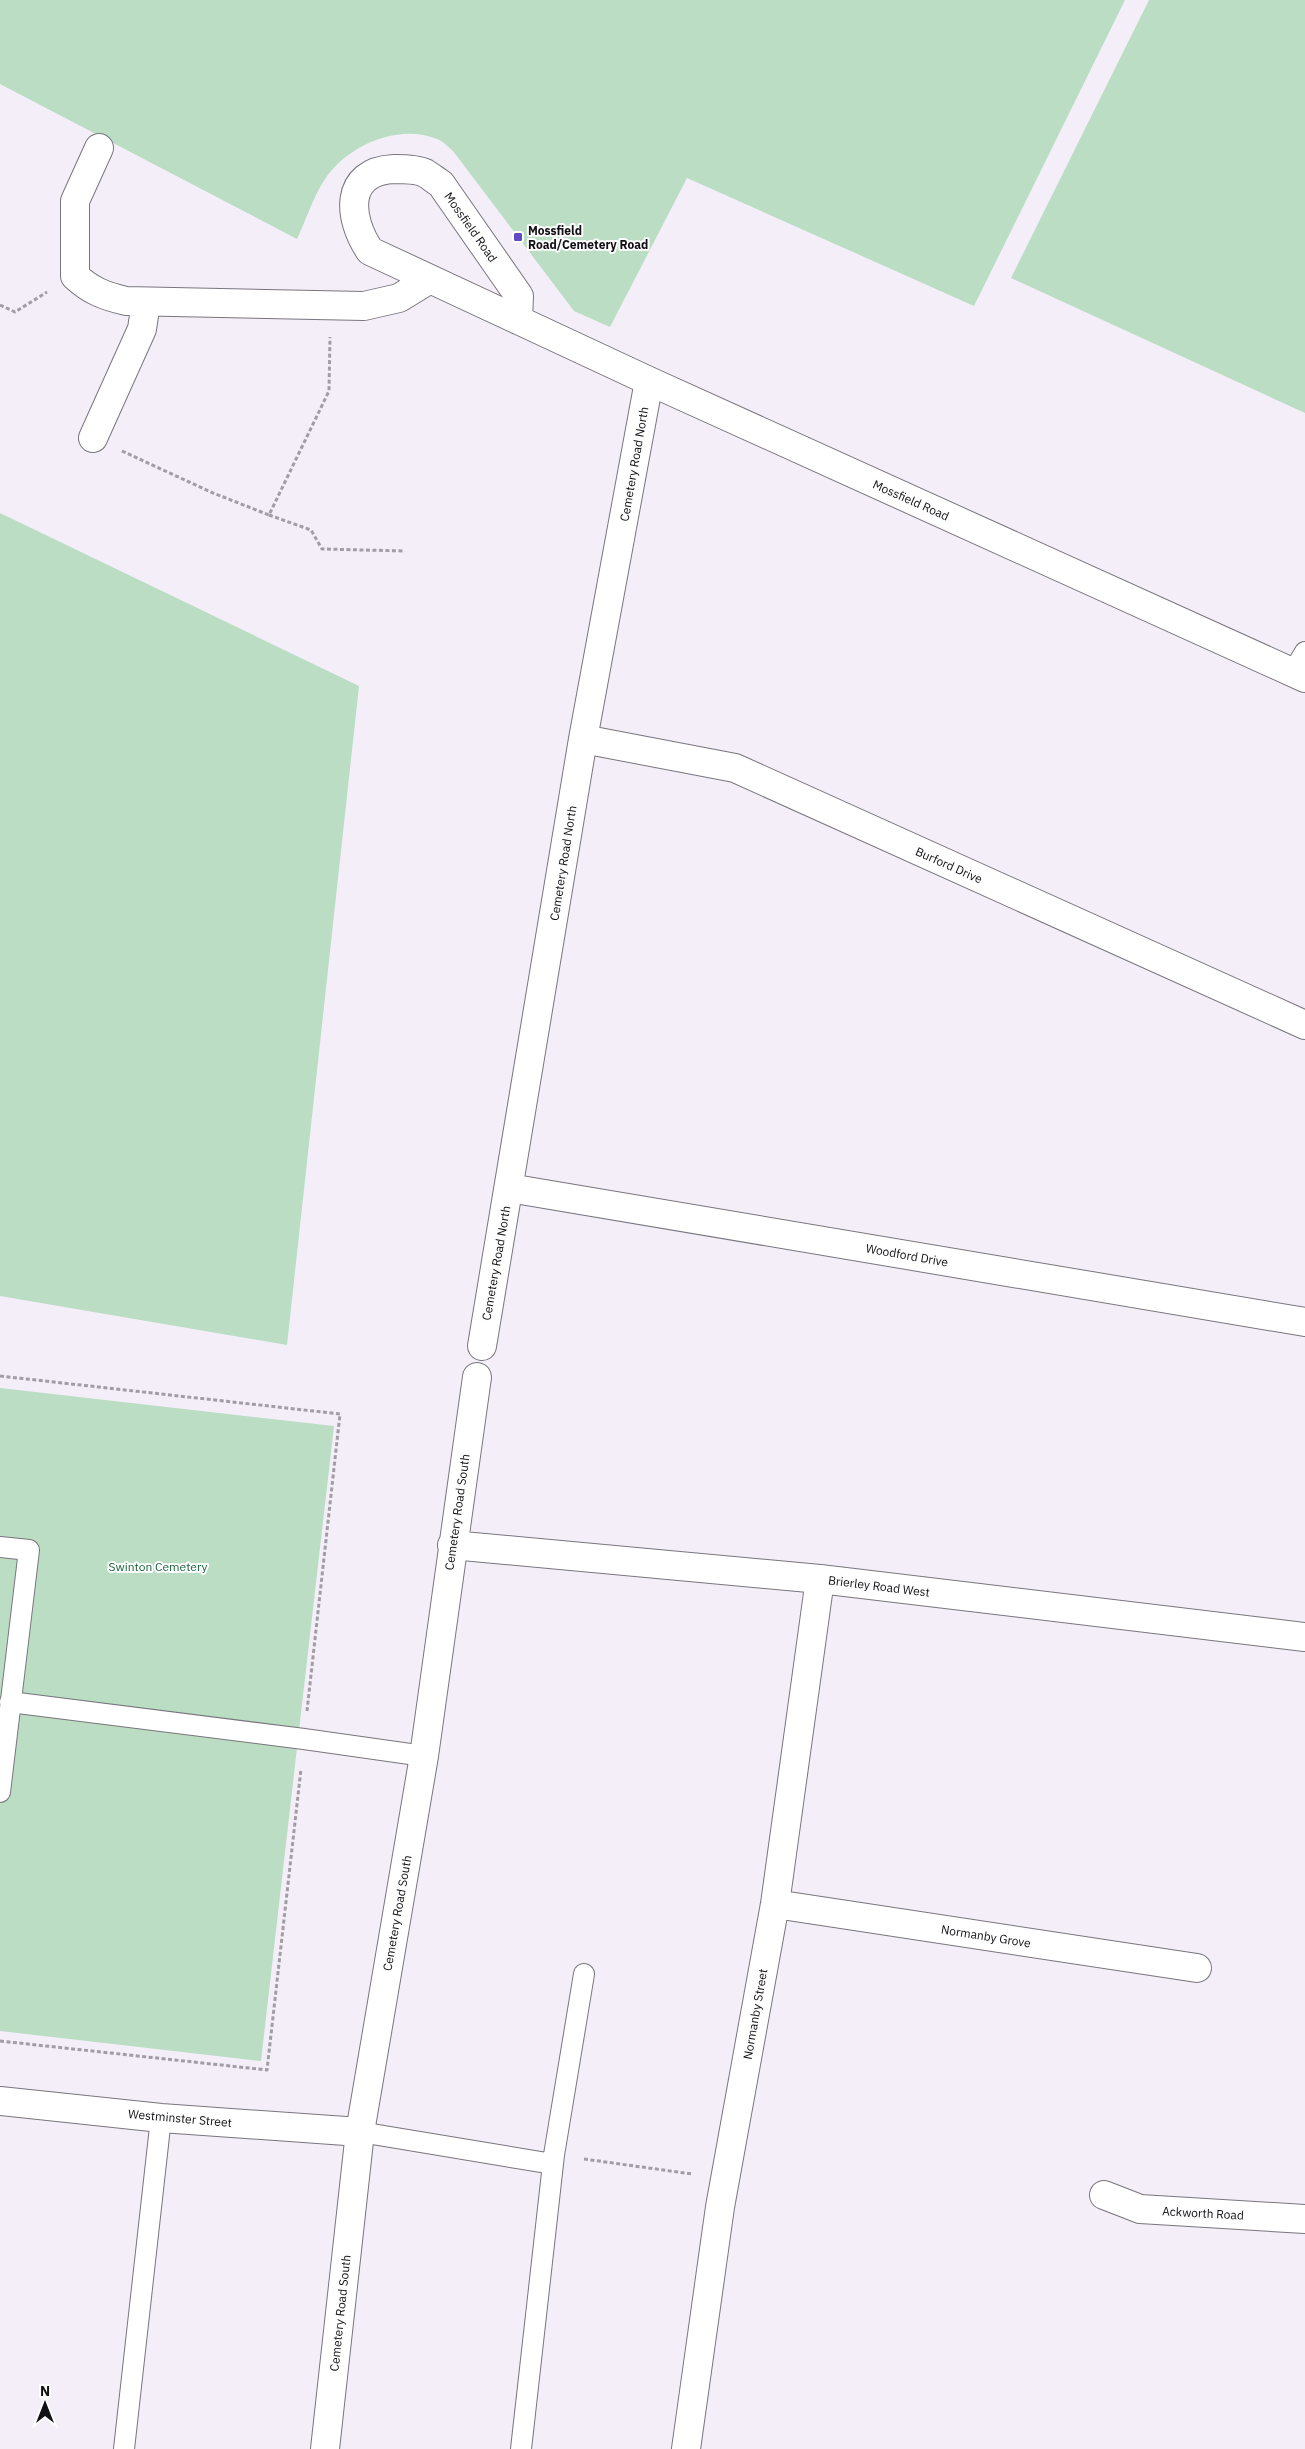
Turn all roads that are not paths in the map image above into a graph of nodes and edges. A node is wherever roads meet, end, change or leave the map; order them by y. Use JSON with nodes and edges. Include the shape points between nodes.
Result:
{"nodes":[{"id":1,"x":99,"y":148,"type":"dead end"},
{"id":2,"x":430,"y":279,"type":"junction"},
{"id":3,"x":146,"y":302,"type":"junction"},
{"id":4,"x":518,"y":320,"type":"junction"},
{"id":5,"x":649,"y":381,"type":"junction"},
{"id":6,"x":93,"y":438,"type":"road end"},
{"id":7,"x":1301,"y":667,"type":"edge"},
{"id":8,"x":583,"y":738,"type":"junction"},
{"id":9,"x":1305,"y":1025,"type":"edge"},
{"id":10,"x":509,"y":1188,"type":"junction"},
{"id":11,"x":1305,"y":1322,"type":"edge"},
{"id":12,"x":482,"y":1346,"type":"dead end"},
{"id":13,"x":477,"y":1377,"type":"dead end"},
{"id":14,"x":452,"y":1545,"type":"junction"},
{"id":15,"x":0,"y":1547,"type":"edge"},
{"id":16,"x":820,"y":1579,"type":"junction"},
{"id":17,"x":1305,"y":1637,"type":"edge"},
{"id":18,"x":10,"y":1702,"type":"junction"},
{"id":19,"x":424,"y":1756,"type":"junction"},
{"id":20,"x":0,"y":1792,"type":"edge"},
{"id":21,"x":774,"y":1904,"type":"junction"},
{"id":22,"x":1197,"y":1968,"type":"dead end"},
{"id":23,"x":584,"y":1974,"type":"dead end"},
{"id":24,"x":0,"y":2101,"type":"edge"},
{"id":25,"x":161,"y":2118,"type":"junction"},
{"id":26,"x":360,"y":2132,"type":"junction"},
{"id":27,"x":553,"y":2160,"type":"junction"},
{"id":28,"x":1104,"y":2194,"type":"dead end"},
{"id":29,"x":1305,"y":2219,"type":"edge"},
{"id":30,"x":124,"y":2449,"type":"edge"},
{"id":31,"x":325,"y":2449,"type":"edge"},
{"id":32,"x":521,"y":2449,"type":"edge"},
{"id":33,"x":686,"y":2449,"type":"edge"}],
"edges":[{"from":1,"to":3,"type":"street","via":[[75,201],[75,276],[101,295]]},
{"from":2,"to":3,"type":"street","via":[[399,298],[364,306]]},
{"from":2,"to":4,"type":"street","name":"Mossfield Road"},
{"from":2,"to":4,"type":"street","name":"Mossfield Road","via":[[370,251],[360,236],[355,222],[354,200],[360,184],[368,176],[384,169],[401,169],[423,172],[441,184],[520,296]]},
{"from":3,"to":6,"type":"street","via":[[142,329]]},
{"from":4,"to":5,"type":"street","name":"Mossfield Road"},
{"from":5,"to":7,"type":"street","name":"Mossfield Road"},
{"from":5,"to":8,"type":"street","name":"Cemetery Road North"},
{"from":8,"to":9,"type":"street","name":"Burford Drive","via":[[736,768]]},
{"from":8,"to":10,"type":"street","name":"Cemetery Road North"},
{"from":10,"to":11,"type":"street","name":"Woodford Drive"},
{"from":10,"to":12,"type":"street","name":"Cemetery Road North"},
{"from":13,"to":14,"type":"street","name":"Cemetery Road South"},
{"from":14,"to":16,"type":"street","name":"Brierley Road West"},
{"from":14,"to":19,"type":"street","name":"Cemetery Road South"},
{"from":15,"to":18,"type":"lane","via":[[28,1550]]},
{"from":16,"to":17,"type":"street","name":"Brierley Road West"},
{"from":16,"to":21,"type":"street","name":"Normanby Street"},
{"from":18,"to":19,"type":"lane"},
{"from":18,"to":20,"type":"lane"},
{"from":19,"to":26,"type":"street","name":"Cemetery Road South"},
{"from":21,"to":22,"type":"street","name":"Normanby Grove"},
{"from":21,"to":33,"type":"street","name":"Normanby Street","via":[[725,2178]]},
{"from":23,"to":27,"type":"lane"},
{"from":24,"to":25,"type":"street","name":"Westminster Street"},
{"from":25,"to":26,"type":"street","name":"Westminster Street"},
{"from":25,"to":30,"type":"lane"},
{"from":26,"to":27,"type":"lane"},
{"from":26,"to":31,"type":"street","name":"Cemetery Road South"},
{"from":27,"to":32,"type":"lane"},
{"from":28,"to":29,"type":"street","name":"Ackworth Road","via":[[1140,2209]]}]}
